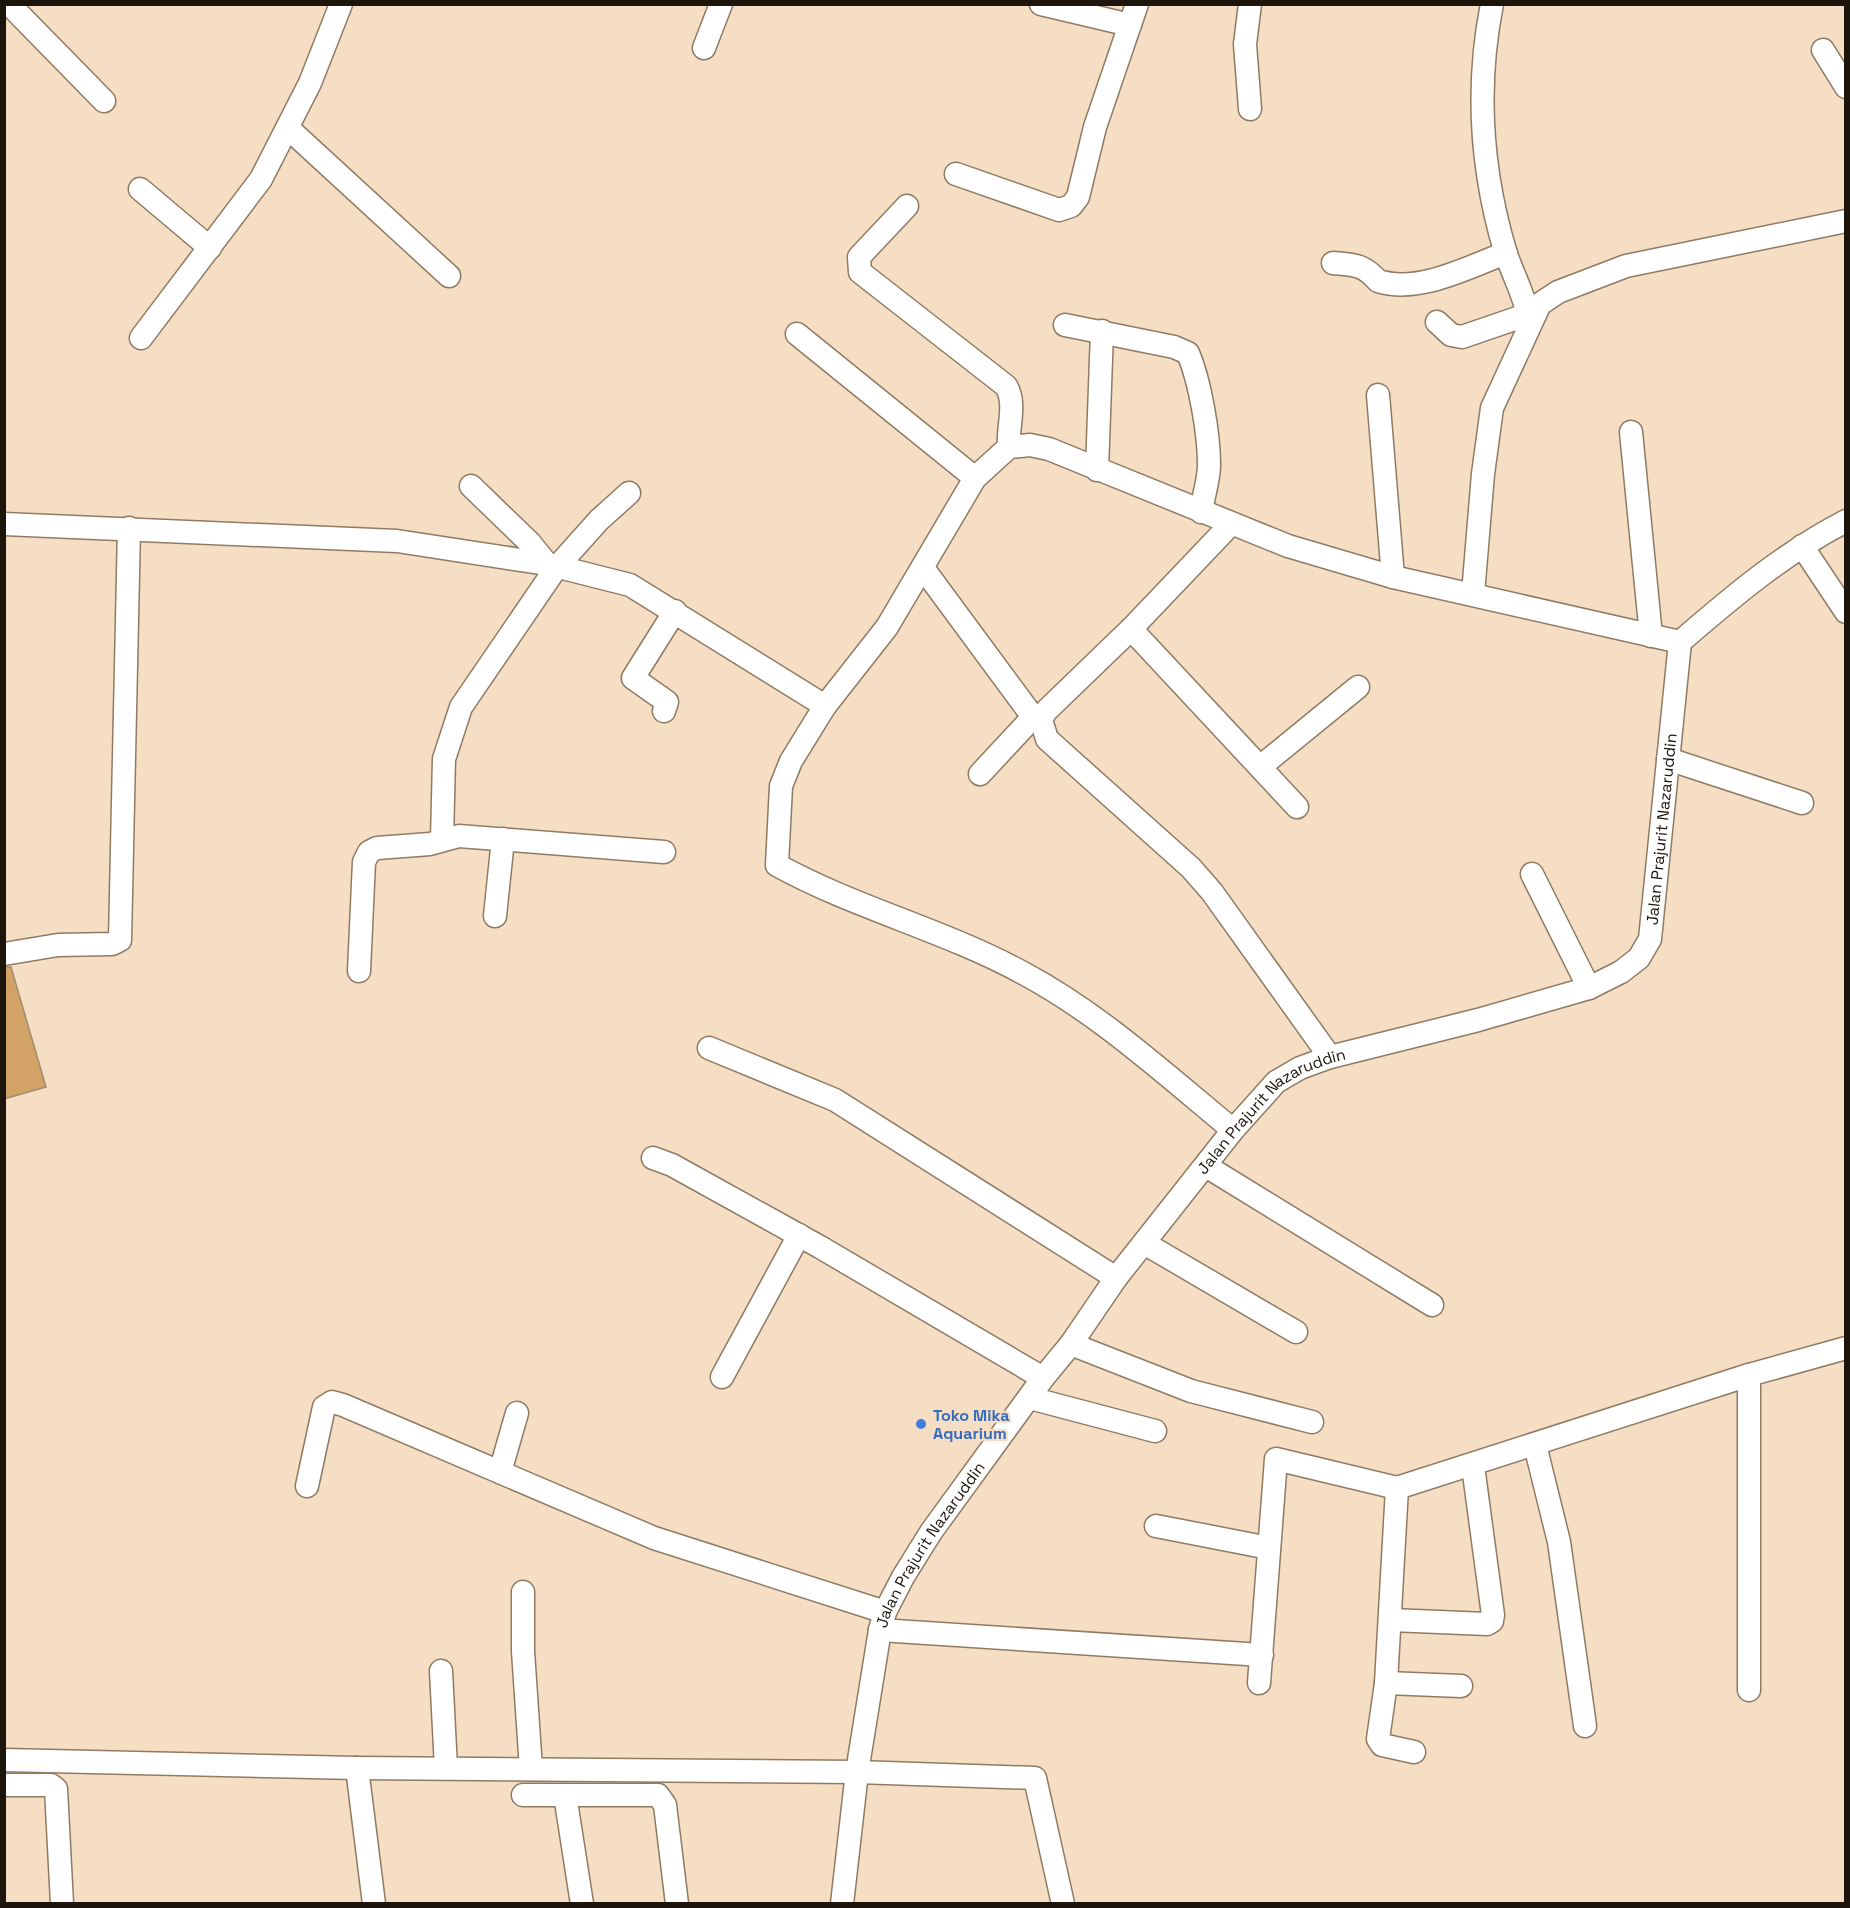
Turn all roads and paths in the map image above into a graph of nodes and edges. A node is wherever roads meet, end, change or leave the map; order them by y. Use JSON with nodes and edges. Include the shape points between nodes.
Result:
{"nodes":[{"id":1,"x":9,"y":4,"type":"edge"},
{"id":2,"x":341,"y":4,"type":"edge"},
{"id":3,"x":721,"y":4,"type":"edge"},
{"id":4,"x":1041,"y":4,"type":"edge"},
{"id":5,"x":1251,"y":4,"type":"edge"},
{"id":6,"x":1492,"y":4,"type":"edge"},
{"id":7,"x":1133,"y":15,"type":"edge"},
{"id":8,"x":704,"y":48,"type":"dead end"},
{"id":9,"x":1823,"y":50,"type":"dead end"},
{"id":10,"x":1845,"y":87,"type":"edge"},
{"id":11,"x":105,"y":101,"type":"dead end"},
{"id":12,"x":1250,"y":109,"type":"dead end"},
{"id":13,"x":289,"y":129,"type":"junction"},
{"id":14,"x":956,"y":174,"type":"dead end"},
{"id":15,"x":140,"y":189,"type":"dead end"},
{"id":16,"x":907,"y":206,"type":"dead end"},
{"id":17,"x":1845,"y":221,"type":"edge"},
{"id":18,"x":210,"y":248,"type":"junction"},
{"id":19,"x":1506,"y":253,"type":"junction"},
{"id":20,"x":1333,"y":263,"type":"dead end"},
{"id":21,"x":449,"y":276,"type":"dead end"},
{"id":22,"x":1529,"y":318,"type":"junction"},
{"id":23,"x":1437,"y":322,"type":"dead end"},
{"id":24,"x":1065,"y":325,"type":"dead end"},
{"id":25,"x":1102,"y":331,"type":"junction"},
{"id":26,"x":797,"y":334,"type":"dead end"},
{"id":27,"x":141,"y":338,"type":"dead end"},
{"id":28,"x":1378,"y":395,"type":"dead end"},
{"id":29,"x":1631,"y":432,"type":"dead end"},
{"id":30,"x":1009,"y":447,"type":"junction"},
{"id":31,"x":1096,"y":470,"type":"junction"},
{"id":32,"x":975,"y":478,"type":"junction"},
{"id":33,"x":471,"y":486,"type":"dead end"},
{"id":34,"x":629,"y":493,"type":"dead end"},
{"id":35,"x":1201,"y":512,"type":"junction"},
{"id":36,"x":1845,"y":521,"type":"edge"},
{"id":37,"x":4,"y":524,"type":"edge"},
{"id":38,"x":1231,"y":524,"type":"junction"},
{"id":39,"x":129,"y":528,"type":"junction"},
{"id":40,"x":1802,"y":546,"type":"junction"},
{"id":41,"x":551,"y":566,"type":"junction"},
{"id":42,"x":923,"y":568,"type":"junction"},
{"id":43,"x":1393,"y":577,"type":"junction"},
{"id":44,"x":1473,"y":594,"type":"junction"},
{"id":45,"x":675,"y":611,"type":"junction"},
{"id":46,"x":1845,"y":612,"type":"edge"},
{"id":47,"x":1131,"y":629,"type":"junction"},
{"id":48,"x":1651,"y":636,"type":"junction"},
{"id":49,"x":1680,"y":642,"type":"junction"},
{"id":50,"x":1358,"y":687,"type":"dead end"},
{"id":51,"x":825,"y":706,"type":"junction"},
{"id":52,"x":664,"y":711,"type":"dead end"},
{"id":53,"x":1037,"y":718,"type":"junction"},
{"id":54,"x":1668,"y":759,"type":"junction"},
{"id":55,"x":1260,"y":767,"type":"junction"},
{"id":56,"x":980,"y":774,"type":"dead end"},
{"id":57,"x":1802,"y":803,"type":"dead end"},
{"id":58,"x":1297,"y":807,"type":"dead end"},
{"id":59,"x":503,"y":839,"type":"junction"},
{"id":60,"x":442,"y":840,"type":"junction"},
{"id":61,"x":664,"y":852,"type":"dead end"},
{"id":62,"x":1532,"y":874,"type":"dead end"},
{"id":63,"x":495,"y":916,"type":"dead end"},
{"id":64,"x":4,"y":954,"type":"edge"},
{"id":65,"x":359,"y":971,"type":"dead end"},
{"id":66,"x":1589,"y":988,"type":"junction"},
{"id":67,"x":709,"y":1048,"type":"dead end"},
{"id":68,"x":1330,"y":1057,"type":"junction"},
{"id":69,"x":1233,"y":1130,"type":"junction"},
{"id":70,"x":653,"y":1158,"type":"dead end"},
{"id":71,"x":1206,"y":1166,"type":"junction"},
{"id":72,"x":799,"y":1235,"type":"junction"},
{"id":73,"x":1144,"y":1243,"type":"junction"},
{"id":74,"x":1116,"y":1278,"type":"junction"},
{"id":75,"x":1432,"y":1305,"type":"dead end"},
{"id":76,"x":1296,"y":1332,"type":"dead end"},
{"id":77,"x":1071,"y":1344,"type":"junction"},
{"id":78,"x":1845,"y":1348,"type":"edge"},
{"id":79,"x":1749,"y":1376,"type":"junction"},
{"id":80,"x":722,"y":1377,"type":"dead end"},
{"id":81,"x":1043,"y":1378,"type":"junction"},
{"id":82,"x":1030,"y":1398,"type":"junction"},
{"id":83,"x":517,"y":1413,"type":"dead end"},
{"id":84,"x":1312,"y":1422,"type":"dead end"},
{"id":85,"x":1155,"y":1431,"type":"dead end"},
{"id":86,"x":1535,"y":1446,"type":"junction"},
{"id":87,"x":1473,"y":1466,"type":"junction"},
{"id":88,"x":500,"y":1472,"type":"junction"},
{"id":89,"x":307,"y":1486,"type":"dead end"},
{"id":90,"x":1397,"y":1488,"type":"junction"},
{"id":91,"x":1156,"y":1526,"type":"dead end"},
{"id":92,"x":1269,"y":1548,"type":"junction"},
{"id":93,"x":523,"y":1592,"type":"dead end"},
{"id":94,"x":1391,"y":1620,"type":"junction"},
{"id":95,"x":883,"y":1621,"type":"junction"},
{"id":96,"x":1262,"y":1655,"type":"junction"},
{"id":97,"x":441,"y":1671,"type":"dead end"},
{"id":98,"x":1259,"y":1683,"type":"dead end"},
{"id":99,"x":1386,"y":1683,"type":"junction"},
{"id":100,"x":1461,"y":1686,"type":"dead end"},
{"id":101,"x":1749,"y":1690,"type":"dead end"},
{"id":102,"x":1586,"y":1726,"type":"dead end"},
{"id":103,"x":1414,"y":1752,"type":"dead end"},
{"id":104,"x":4,"y":1760,"type":"edge"},
{"id":105,"x":357,"y":1768,"type":"junction"},
{"id":106,"x":446,"y":1768,"type":"junction"},
{"id":107,"x":531,"y":1769,"type":"junction"},
{"id":108,"x":857,"y":1772,"type":"junction"},
{"id":109,"x":4,"y":1785,"type":"edge"},
{"id":110,"x":523,"y":1795,"type":"dead end"},
{"id":111,"x":565,"y":1795,"type":"junction"},
{"id":112,"x":62,"y":1904,"type":"edge"},
{"id":113,"x":374,"y":1904,"type":"edge"},
{"id":114,"x":582,"y":1904,"type":"edge"},
{"id":115,"x":677,"y":1904,"type":"edge"},
{"id":116,"x":842,"y":1904,"type":"edge"},
{"id":117,"x":1064,"y":1904,"type":"edge"}],
"edges":[{"from":1,"to":11,"type":"street"},
{"from":2,"to":13,"type":"street"},
{"from":3,"to":8,"type":"street"},
{"from":4,"to":7,"type":"street"},
{"from":5,"to":12,"type":"street","via":[[1245,44]]},
{"from":6,"to":19,"type":"street","via":[[1480,91],[1484,151]]},
{"from":7,"to":14,"type":"street","via":[[1095,127],[1078,197],[1071,206],[1059,210]]},
{"from":9,"to":10,"type":"street"},
{"from":13,"to":18,"type":"street","via":[[261,179]]},
{"from":13,"to":21,"type":"street"},
{"from":15,"to":18,"type":"street"},
{"from":16,"to":30,"type":"street","via":[[859,257],[860,272],[1006,386],[1013,402]]},
{"from":17,"to":22,"type":"street","via":[[1626,267],[1558,292],[1540,304]]},
{"from":18,"to":27,"type":"street"},
{"from":19,"to":20,"type":"street","via":[[1420,283],[1403,284],[1378,281],[1353,263]]},
{"from":19,"to":22,"type":"street"},
{"from":22,"to":23,"type":"street","via":[[1462,337],[1451,335]]},
{"from":22,"to":44,"type":"street","via":[[1492,408]]},
{"from":24,"to":25,"type":"street"},
{"from":25,"to":31,"type":"street"},
{"from":25,"to":35,"type":"street","via":[[1188,353],[1203,415],[1209,466]]},
{"from":26,"to":32,"type":"street"},
{"from":28,"to":43,"type":"street"},
{"from":29,"to":48,"type":"street"},
{"from":30,"to":31,"type":"street","via":[[1030,445],[1049,449]]},
{"from":30,"to":32,"type":"street"},
{"from":31,"to":35,"type":"street"},
{"from":32,"to":42,"type":"street"},
{"from":33,"to":41,"type":"street"},
{"from":34,"to":41,"type":"street"},
{"from":35,"to":38,"type":"street"},
{"from":36,"to":40,"type":"street"},
{"from":37,"to":39,"type":"street"},
{"from":38,"to":43,"type":"street","via":[[1288,546]]},
{"from":38,"to":47,"type":"street"},
{"from":39,"to":41,"type":"street","via":[[398,541]]},
{"from":39,"to":64,"type":"street","via":[[120,940],[112,944],[58,945]]},
{"from":40,"to":46,"type":"street"},
{"from":40,"to":49,"type":"street","via":[[1749,583]]},
{"from":41,"to":45,"type":"street","via":[[630,585]]},
{"from":41,"to":60,"type":"street","via":[[461,707],[444,759]]},
{"from":42,"to":51,"type":"street","via":[[886,627]]},
{"from":42,"to":53,"type":"street"},
{"from":43,"to":44,"type":"street"},
{"from":44,"to":48,"type":"street"},
{"from":45,"to":51,"type":"street"},
{"from":45,"to":52,"type":"street","via":[[633,678],[667,702]]},
{"from":47,"to":53,"type":"street"},
{"from":47,"to":55,"type":"street"},
{"from":48,"to":49,"type":"street"},
{"from":49,"to":54,"type":"street","name":"Jalan Prajurit Nazaruddin"},
{"from":50,"to":55,"type":"street"},
{"from":51,"to":69,"type":"street","via":[[791,761],[781,786],[777,865],[1020,971],[1062,995],[1100,1020]]},
{"from":53,"to":56,"type":"street"},
{"from":53,"to":68,"type":"street","via":[[1047,739],[1191,868],[1212,892]]},
{"from":54,"to":57,"type":"street"},
{"from":54,"to":66,"type":"street","name":"Jalan Prajurit Nazaruddin","via":[[1650,939],[1639,958]]},
{"from":55,"to":58,"type":"street"},
{"from":59,"to":60,"type":"street","via":[[459,836]]},
{"from":59,"to":61,"type":"street"},
{"from":59,"to":63,"type":"street"},
{"from":60,"to":65,"type":"street","via":[[369,852],[364,862]]},
{"from":62,"to":66,"type":"street"},
{"from":66,"to":68,"type":"street","name":"Jalan Prajurit Nazaruddin"},
{"from":67,"to":74,"type":"street","via":[[835,1100]]},
{"from":68,"to":69,"type":"street","name":"Jalan Prajurit Nazaruddin","via":[[1276,1082]]},
{"from":69,"to":71,"type":"street","name":"Jalan Prajurit Nazaruddin"},
{"from":70,"to":72,"type":"street"},
{"from":71,"to":73,"type":"street","name":"Jalan Prajurit Nazaruddin"},
{"from":71,"to":75,"type":"street"},
{"from":72,"to":80,"type":"street"},
{"from":72,"to":81,"type":"street"},
{"from":73,"to":74,"type":"street","name":"Jalan Prajurit Nazaruddin"},
{"from":73,"to":76,"type":"street"},
{"from":74,"to":77,"type":"street","name":"Jalan Prajurit Nazaruddin"},
{"from":77,"to":81,"type":"street","name":"Jalan Prajurit Nazaruddin"},
{"from":77,"to":84,"type":"street","via":[[1191,1390]]},
{"from":78,"to":79,"type":"street"},
{"from":79,"to":86,"type":"street"},
{"from":79,"to":101,"type":"street"},
{"from":81,"to":82,"type":"street","name":"Jalan Prajurit Nazaruddin"},
{"from":82,"to":85,"type":"street"},
{"from":82,"to":95,"type":"street","name":"Jalan Prajurit Nazaruddin","via":[[931,1532]]},
{"from":83,"to":88,"type":"street"},
{"from":86,"to":87,"type":"street"},
{"from":86,"to":102,"type":"street","via":[[1559,1542]]},
{"from":87,"to":90,"type":"street"},
{"from":87,"to":94,"type":"street","via":[[1492,1621],[1487,1624]]},
{"from":88,"to":89,"type":"street","via":[[332,1402],[324,1407]]},
{"from":88,"to":95,"type":"street","via":[[654,1538]]},
{"from":90,"to":92,"type":"street","via":[[1276,1459]]},
{"from":90,"to":94,"type":"street"},
{"from":91,"to":92,"type":"street"},
{"from":92,"to":96,"type":"street"},
{"from":93,"to":107,"type":"street"},
{"from":94,"to":99,"type":"street"},
{"from":95,"to":96,"type":"street"},
{"from":95,"to":108,"type":"street","name":"Jalan Prajurit Nazaruddin"},
{"from":96,"to":98,"type":"street"},
{"from":97,"to":106,"type":"street"},
{"from":99,"to":100,"type":"street"},
{"from":99,"to":103,"type":"street","via":[[1379,1743]]},
{"from":104,"to":105,"type":"street"},
{"from":105,"to":106,"type":"street"},
{"from":105,"to":113,"type":"street"},
{"from":106,"to":107,"type":"street"},
{"from":107,"to":108,"type":"street"},
{"from":108,"to":116,"type":"street","name":"Jalan Prajurit Nazaruddin"},
{"from":108,"to":117,"type":"street","via":[[1035,1778]]},
{"from":109,"to":112,"type":"street","via":[[51,1785],[56,1789]]},
{"from":110,"to":111,"type":"street"},
{"from":111,"to":114,"type":"street"},
{"from":111,"to":115,"type":"street","via":[[663,1798]]}]}
